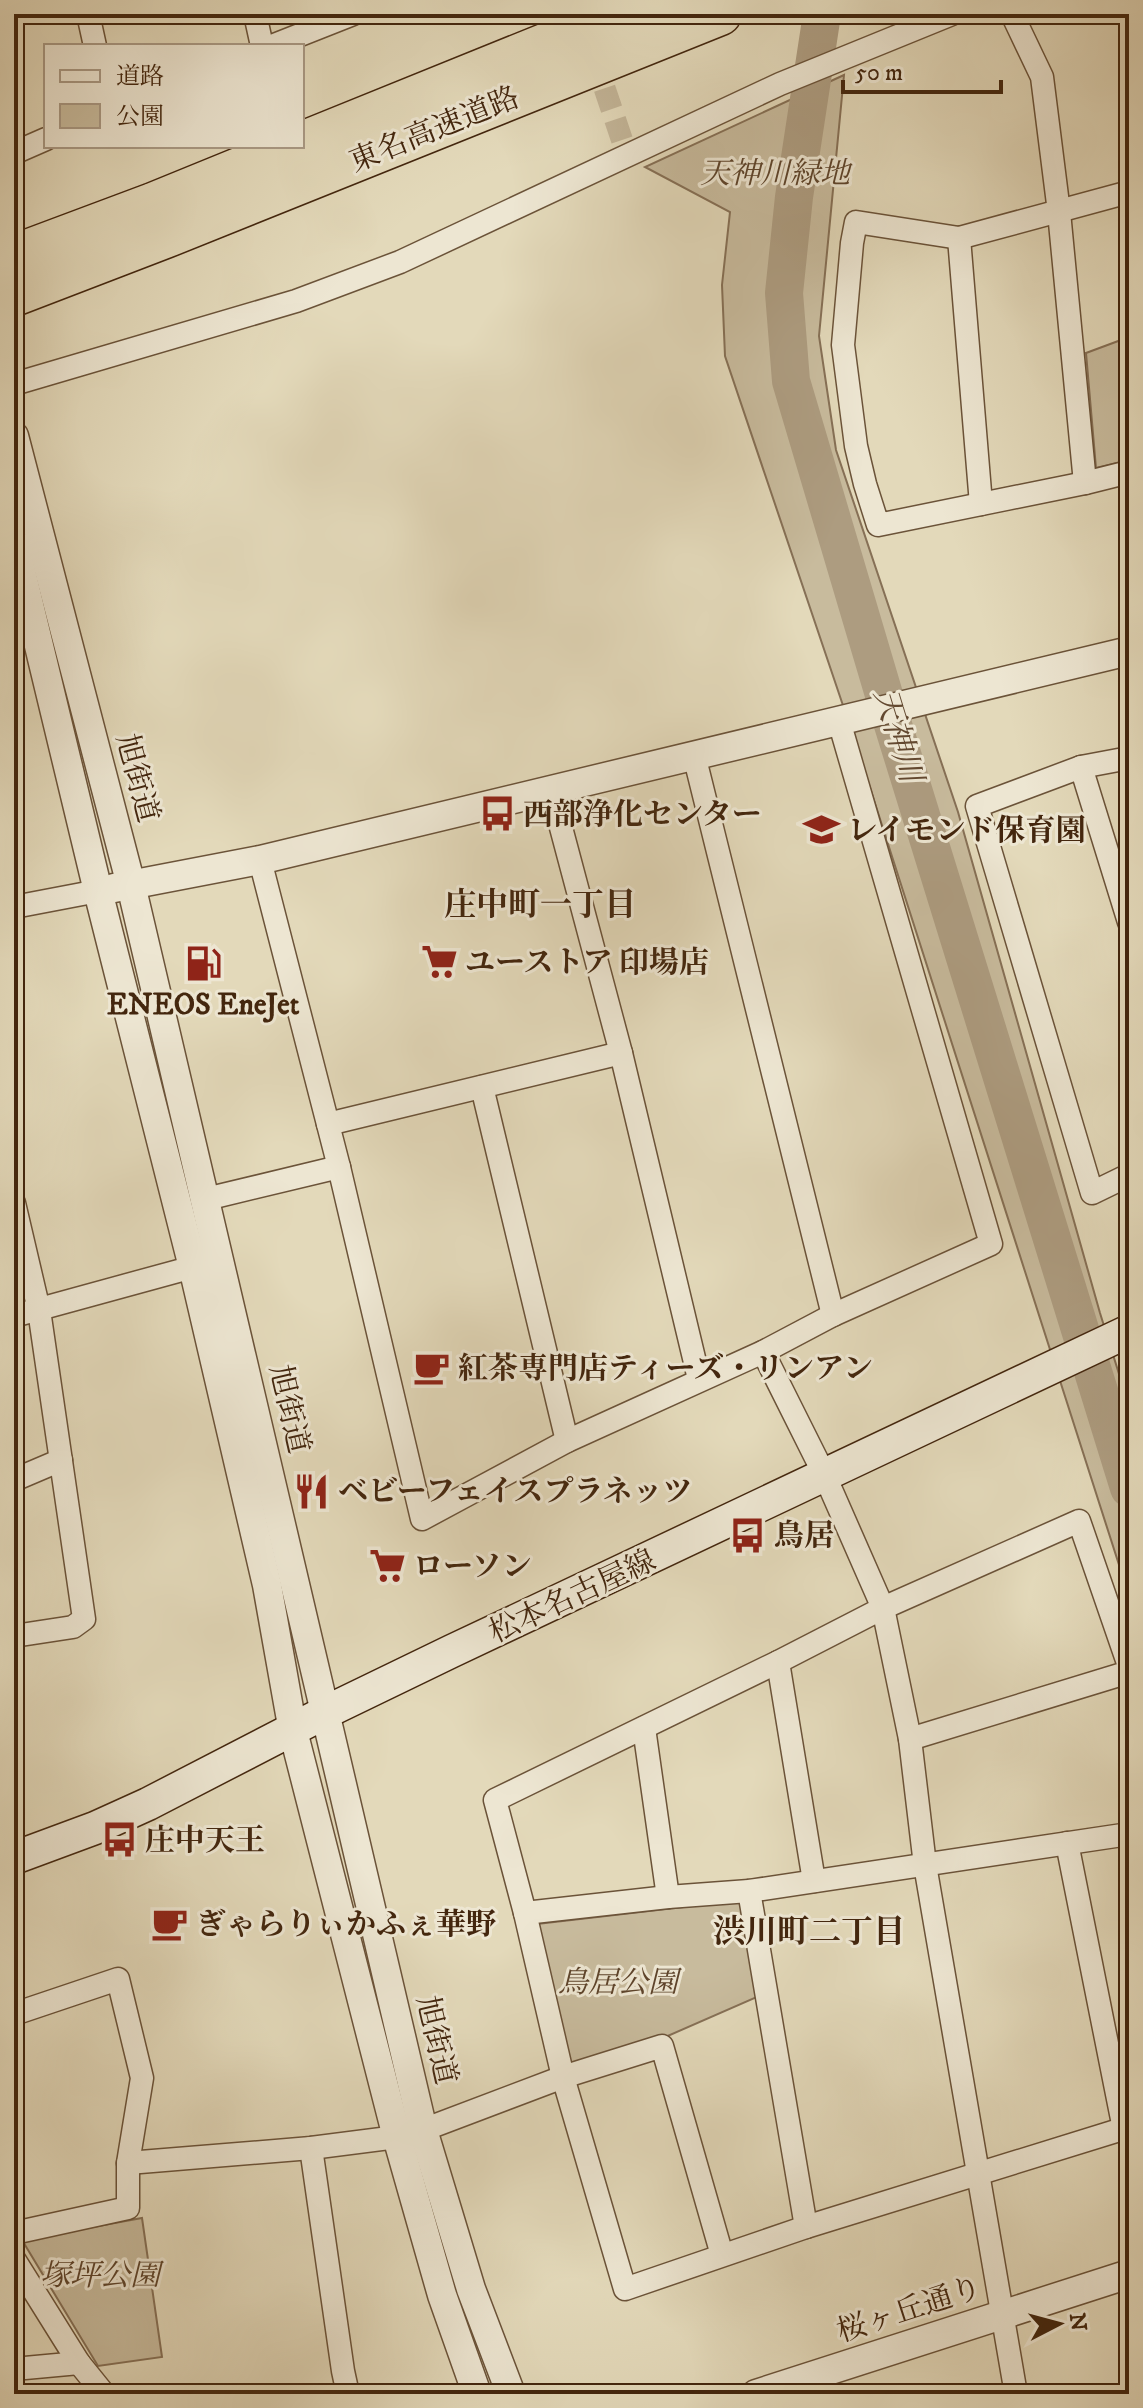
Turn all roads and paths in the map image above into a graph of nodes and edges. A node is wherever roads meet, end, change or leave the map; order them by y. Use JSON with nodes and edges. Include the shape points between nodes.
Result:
{"nodes":[{"id":1,"x":88,"y":14,"type":"edge"},
{"id":2,"x":255,"y":14,"type":"edge"},
{"id":3,"x":353,"y":14,"type":"edge"},
{"id":4,"x":621,"y":14,"type":"edge"},
{"id":5,"x":720,"y":14,"type":"edge"},
{"id":6,"x":952,"y":14,"type":"edge"},
{"id":7,"x":1012,"y":14,"type":"edge"},
{"id":8,"x":897,"y":24,"type":"edge"},
{"id":9,"x":95,"y":44,"type":"edge"},
{"id":10,"x":262,"y":44,"type":"edge"},
{"id":11,"x":277,"y":44,"type":"edge"},
{"id":12,"x":44,"y":140,"type":"edge"},
{"id":13,"x":304,"y":142,"type":"edge"},
{"id":14,"x":290,"y":148,"type":"edge"},
{"id":15,"x":14,"y":153,"type":"edge"},
{"id":16,"x":1129,"y":192,"type":"edge"},
{"id":17,"x":1059,"y":212,"type":"junction"},
{"id":18,"x":959,"y":238,"type":"junction"},
{"id":19,"x":14,"y":256,"type":"edge"},
{"id":20,"x":14,"y":295,"type":"edge"},
{"id":21,"x":14,"y":384,"type":"edge"},
{"id":22,"x":14,"y":436,"type":"edge"},
{"id":23,"x":1129,"y":472,"type":"edge"},
{"id":24,"x":1085,"y":483,"type":"junction"},
{"id":25,"x":981,"y":504,"type":"junction"},
{"id":26,"x":14,"y":542,"type":"edge"},
{"id":27,"x":1129,"y":651,"type":"edge"},
{"id":28,"x":847,"y":719,"type":"junction"},
{"id":29,"x":694,"y":755,"type":"junction"},
{"id":30,"x":1129,"y":758,"type":"edge"},
{"id":31,"x":1081,"y":767,"type":"junction"},
{"id":32,"x":551,"y":790,"type":"junction"},
{"id":33,"x":260,"y":860,"type":"junction"},
{"id":34,"x":131,"y":885,"type":"junction"},
{"id":35,"x":98,"y":891,"type":"junction"},
{"id":36,"x":14,"y":907,"type":"edge"},
{"id":37,"x":1129,"y":922,"type":"edge"},
{"id":38,"x":621,"y":1053,"type":"junction"},
{"id":39,"x":482,"y":1087,"type":"junction"},
{"id":40,"x":328,"y":1124,"type":"junction"},
{"id":41,"x":339,"y":1167,"type":"junction"},
{"id":42,"x":1129,"y":1175,"type":"edge"},
{"id":43,"x":206,"y":1199,"type":"junction"},
{"id":44,"x":14,"y":1203,"type":"edge"},
{"id":45,"x":193,"y":1267,"type":"junction"},
{"id":46,"x":39,"y":1310,"type":"junction"},
{"id":47,"x":833,"y":1315,"type":"junction"},
{"id":48,"x":14,"y":1316,"type":"edge"},
{"id":49,"x":1121,"y":1335,"type":"edge"},
{"id":50,"x":763,"y":1352,"type":"junction"},
{"id":51,"x":699,"y":1379,"type":"junction"},
{"id":52,"x":567,"y":1441,"type":"junction"},
{"id":53,"x":61,"y":1460,"type":"junction"},
{"id":54,"x":825,"y":1476,"type":"junction"},
{"id":55,"x":14,"y":1480,"type":"edge"},
{"id":56,"x":883,"y":1608,"type":"junction"},
{"id":57,"x":14,"y":1636,"type":"edge"},
{"id":58,"x":778,"y":1662,"type":"junction"},
{"id":59,"x":1129,"y":1669,"type":"edge"},
{"id":60,"x":326,"y":1712,"type":"junction"},
{"id":61,"x":644,"y":1728,"type":"junction"},
{"id":62,"x":293,"y":1731,"type":"junction"},
{"id":63,"x":910,"y":1739,"type":"junction"},
{"id":64,"x":1129,"y":1834,"type":"edge"},
{"id":65,"x":1067,"y":1843,"type":"junction"},
{"id":66,"x":14,"y":1858,"type":"edge"},
{"id":67,"x":925,"y":1865,"type":"junction"},
{"id":68,"x":814,"y":1881,"type":"junction"},
{"id":69,"x":749,"y":1891,"type":"junction"},
{"id":70,"x":668,"y":1897,"type":"junction"},
{"id":71,"x":525,"y":1913,"type":"junction"},
{"id":72,"x":14,"y":2014,"type":"edge"},
{"id":73,"x":563,"y":2077,"type":"junction"},
{"id":74,"x":1126,"y":2128,"type":"edge"},
{"id":75,"x":410,"y":2133,"type":"junction"},
{"id":76,"x":311,"y":2148,"type":"junction"},
{"id":77,"x":128,"y":2163,"type":"junction"},
{"id":78,"x":980,"y":2174,"type":"junction"},
{"id":79,"x":806,"y":2227,"type":"junction"},
{"id":80,"x":14,"y":2233,"type":"edge"},
{"id":81,"x":722,"y":2255,"type":"junction"},
{"id":82,"x":14,"y":2259,"type":"edge"},
{"id":83,"x":1129,"y":2274,"type":"edge"},
{"id":84,"x":1001,"y":2315,"type":"junction"},
{"id":85,"x":79,"y":2363,"type":"junction"},
{"id":86,"x":14,"y":2369,"type":"edge"},
{"id":87,"x":104,"y":2394,"type":"edge"},
{"id":88,"x":348,"y":2394,"type":"edge"},
{"id":89,"x":477,"y":2394,"type":"edge"},
{"id":90,"x":511,"y":2394,"type":"edge"},
{"id":91,"x":756,"y":2394,"type":"edge"},
{"id":92,"x":1016,"y":2394,"type":"edge"}],
"edges":[{"from":1,"to":9,"type":"street"},
{"from":2,"to":10,"type":"street"},
{"from":3,"to":11,"type":"street"},
{"from":4,"to":13,"type":"highway","name":"東名高速道路"},
{"from":5,"to":20,"type":"highway","name":"東名高速道路"},
{"from":6,"to":8,"type":"street"},
{"from":7,"to":17,"type":"street","via":[[1042,77]]},
{"from":8,"to":21,"type":"street","via":[[843,58],[623,149],[400,262],[311,296]]},
{"from":12,"to":15,"type":"street"},
{"from":14,"to":19,"type":"highway"},
{"from":16,"to":17,"type":"street"},
{"from":17,"to":18,"type":"street"},
{"from":17,"to":24,"type":"street"},
{"from":18,"to":25,"type":"street"},
{"from":18,"to":25,"type":"street","via":[[856,222],[843,345],[856,446],[878,525]]},
{"from":22,"to":34,"type":"street","name":"旭街道"},
{"from":23,"to":24,"type":"street"},
{"from":24,"to":25,"type":"street"},
{"from":26,"to":35,"type":"street","name":"旭街道"},
{"from":27,"to":28,"type":"street"},
{"from":28,"to":29,"type":"street"},
{"from":28,"to":47,"type":"street","via":[[991,1244]]},
{"from":29,"to":32,"type":"street"},
{"from":29,"to":47,"type":"street"},
{"from":30,"to":31,"type":"street"},
{"from":31,"to":37,"type":"street"},
{"from":31,"to":42,"type":"street","via":[[977,806],[1092,1193]]},
{"from":32,"to":33,"type":"street"},
{"from":32,"to":38,"type":"street"},
{"from":33,"to":34,"type":"street"},
{"from":33,"to":40,"type":"street"},
{"from":34,"to":35,"type":"street"},
{"from":34,"to":43,"type":"street","name":"旭街道"},
{"from":35,"to":36,"type":"street"},
{"from":35,"to":45,"type":"street","name":"旭街道"},
{"from":38,"to":39,"type":"street"},
{"from":38,"to":51,"type":"street"},
{"from":39,"to":40,"type":"street"},
{"from":39,"to":52,"type":"street"},
{"from":40,"to":41,"type":"street"},
{"from":41,"to":43,"type":"street"},
{"from":41,"to":52,"type":"street","via":[[422,1519]]},
{"from":43,"to":60,"type":"street","name":"旭街道"},
{"from":44,"to":46,"type":"street"},
{"from":45,"to":46,"type":"street"},
{"from":45,"to":62,"type":"street","name":"旭街道","via":[[267,1585]]},
{"from":46,"to":48,"type":"street"},
{"from":46,"to":53,"type":"street"},
{"from":47,"to":50,"type":"street"},
{"from":49,"to":54,"type":"main road","name":"松本名古屋線"},
{"from":50,"to":51,"type":"street"},
{"from":50,"to":54,"type":"street"},
{"from":51,"to":52,"type":"street"},
{"from":53,"to":55,"type":"street"},
{"from":53,"to":57,"type":"street","via":[[84,1619],[73,1627]]},
{"from":54,"to":56,"type":"street"},
{"from":54,"to":60,"type":"main road","name":"松本名古屋線"},
{"from":56,"to":58,"type":"street"},
{"from":56,"to":59,"type":"street","via":[[1079,1521]]},
{"from":56,"to":63,"type":"street"},
{"from":58,"to":61,"type":"street"},
{"from":58,"to":68,"type":"street"},
{"from":59,"to":63,"type":"street"},
{"from":60,"to":62,"type":"main road","name":"松本名古屋線"},
{"from":60,"to":75,"type":"street","name":"旭街道"},
{"from":61,"to":70,"type":"street"},
{"from":61,"to":71,"type":"street","via":[[495,1800]]},
{"from":62,"to":66,"type":"main road","name":"松本名古屋線","via":[[135,1810]]},
{"from":62,"to":75,"type":"street","name":"旭街道"},
{"from":63,"to":67,"type":"street"},
{"from":64,"to":65,"type":"street"},
{"from":65,"to":67,"type":"street"},
{"from":65,"to":74,"type":"street"},
{"from":67,"to":68,"type":"street"},
{"from":67,"to":78,"type":"street"},
{"from":68,"to":69,"type":"street"},
{"from":69,"to":70,"type":"street"},
{"from":69,"to":79,"type":"street"},
{"from":70,"to":71,"type":"street"},
{"from":71,"to":73,"type":"street"},
{"from":72,"to":77,"type":"street","via":[[118,1979],[142,2078]]},
{"from":73,"to":75,"type":"street"},
{"from":73,"to":81,"type":"street","via":[[662,2046]]},
{"from":73,"to":81,"type":"street","via":[[625,2289]]},
{"from":74,"to":78,"type":"street"},
{"from":75,"to":76,"type":"street"},
{"from":75,"to":89,"type":"street","name":"旭街道","via":[[442,2295]]},
{"from":75,"to":90,"type":"street","name":"旭街道"},
{"from":76,"to":77,"type":"street"},
{"from":76,"to":88,"type":"street"},
{"from":77,"to":80,"type":"street","via":[[128,2208]]},
{"from":78,"to":79,"type":"street"},
{"from":78,"to":84,"type":"street"},
{"from":79,"to":81,"type":"street"},
{"from":82,"to":85,"type":"street"},
{"from":83,"to":84,"type":"street","name":"桜ヶ丘通り"},
{"from":84,"to":91,"type":"street","name":"桜ヶ丘通り"},
{"from":84,"to":92,"type":"street"},
{"from":85,"to":86,"type":"street"},
{"from":85,"to":87,"type":"street"}]}
